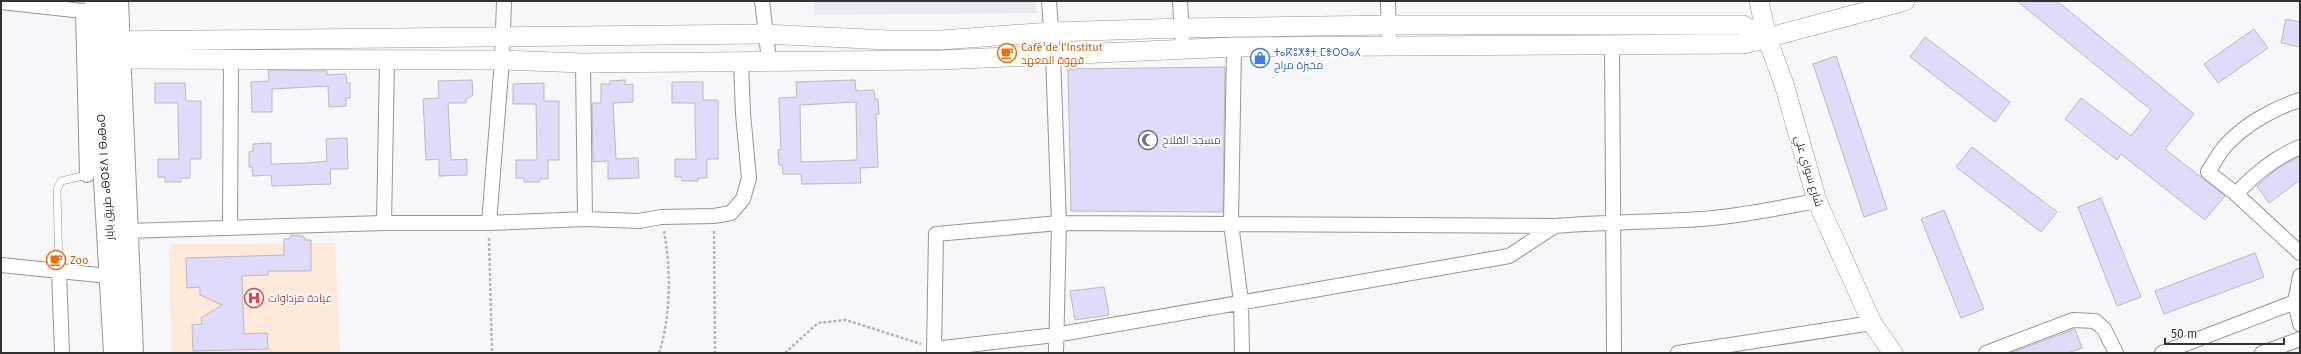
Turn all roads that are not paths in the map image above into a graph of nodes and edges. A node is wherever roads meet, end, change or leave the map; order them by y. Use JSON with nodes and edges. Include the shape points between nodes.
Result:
{"nodes":[{"id":1,"x":504,"y":1,"type":"edge"},
{"id":2,"x":762,"y":1,"type":"edge"},
{"id":3,"x":1049,"y":1,"type":"edge"},
{"id":4,"x":1180,"y":1,"type":"edge"},
{"id":5,"x":1388,"y":1,"type":"edge"},
{"id":6,"x":1759,"y":1,"type":"edge"},
{"id":7,"x":1905,"y":1,"type":"edge"},
{"id":8,"x":1,"y":2,"type":"edge"},
{"id":9,"x":54,"y":5,"type":"edge"},
{"id":10,"x":102,"y":6,"type":"edge"},
{"id":11,"x":1388,"y":25,"type":"junction"},
{"id":12,"x":1183,"y":28,"type":"junction"},
{"id":13,"x":1051,"y":32,"type":"junction"},
{"id":14,"x":764,"y":34,"type":"junction"},
{"id":15,"x":503,"y":36,"type":"junction"},
{"id":16,"x":1767,"y":38,"type":"junction"},
{"id":17,"x":265,"y":40,"type":"junction"},
{"id":18,"x":941,"y":40,"type":"junction"},
{"id":19,"x":1612,"y":44,"type":"junction"},
{"id":20,"x":1389,"y":45,"type":"junction"},
{"id":21,"x":1234,"y":47,"type":"junction"},
{"id":22,"x":108,"y":50,"type":"junction"},
{"id":23,"x":1183,"y":50,"type":"junction"},
{"id":24,"x":1053,"y":55,"type":"junction"},
{"id":25,"x":231,"y":60,"type":"junction"},
{"id":26,"x":265,"y":60,"type":"junction"},
{"id":27,"x":388,"y":60,"type":"junction"},
{"id":28,"x":502,"y":60,"type":"junction"},
{"id":29,"x":769,"y":60,"type":"junction"},
{"id":30,"x":940,"y":60,"type":"junction"},
{"id":31,"x":741,"y":62,"type":"junction"},
{"id":32,"x":582,"y":63,"type":"junction"},
{"id":33,"x":2300,"y":100,"type":"edge"},
{"id":34,"x":2300,"y":147,"type":"edge"},
{"id":35,"x":86,"y":175,"type":"joint"},
{"id":36,"x":2236,"y":194,"type":"junction"},
{"id":37,"x":1817,"y":201,"type":"junction"},
{"id":38,"x":585,"y":219,"type":"junction"},
{"id":39,"x":1613,"y":221,"type":"junction"},
{"id":40,"x":384,"y":223,"type":"junction"},
{"id":41,"x":489,"y":223,"type":"junction"},
{"id":42,"x":1059,"y":223,"type":"junction"},
{"id":43,"x":1231,"y":223,"type":"junction"},
{"id":44,"x":1555,"y":226,"type":"junction"},
{"id":45,"x":230,"y":227,"type":"junction"},
{"id":46,"x":128,"y":231,"type":"junction"},
{"id":47,"x":2300,"y":253,"type":"edge"},
{"id":48,"x":1,"y":265,"type":"edge"},
{"id":49,"x":59,"y":271,"type":"junction"},
{"id":50,"x":2300,"y":276,"type":"edge"},
{"id":51,"x":120,"y":277,"type":"junction"},
{"id":52,"x":1241,"y":302,"type":"junction"},
{"id":53,"x":2295,"y":302,"type":"junction"},
{"id":54,"x":1872,"y":323,"type":"junction"},
{"id":55,"x":2300,"y":324,"type":"edge"},
{"id":56,"x":1056,"y":335,"type":"junction"},
{"id":57,"x":2300,"y":339,"type":"edge"},
{"id":58,"x":934,"y":351,"type":"edge"},
{"id":59,"x":62,"y":353,"type":"edge"},
{"id":60,"x":115,"y":353,"type":"edge"},
{"id":61,"x":132,"y":353,"type":"edge"},
{"id":62,"x":1056,"y":353,"type":"edge"},
{"id":63,"x":1242,"y":353,"type":"edge"},
{"id":64,"x":1614,"y":353,"type":"edge"},
{"id":65,"x":1678,"y":353,"type":"edge"},
{"id":66,"x":1893,"y":353,"type":"edge"},
{"id":67,"x":1986,"y":353,"type":"edge"},
{"id":68,"x":2116,"y":353,"type":"edge"},
{"id":69,"x":2162,"y":353,"type":"edge"},
{"id":70,"x":2262,"y":353,"type":"edge"}],
"edges":[{"from":1,"to":15,"type":"street"},
{"from":2,"to":14,"type":"street"},
{"from":3,"to":13,"type":"street"},
{"from":4,"to":12,"type":"street"},
{"from":5,"to":11,"type":"street"},
{"from":6,"to":16,"type":"street","name":"شارع سواي علي"},
{"from":7,"to":16,"type":"street"},
{"from":8,"to":9,"type":"street"},
{"from":9,"to":10,"type":"street"},
{"from":10,"to":22,"type":"main road","name":"طريق بابار ⴰⴱⵔⵉⴷ ⵏ ⴱⴰⴱⴰⵔ"},
{"from":10,"to":35,"type":"street"},
{"from":11,"to":12,"type":"street"},
{"from":11,"to":16,"type":"street","via":[[1743,26]]},
{"from":11,"to":20,"type":"street"},
{"from":12,"to":13,"type":"street"},
{"from":12,"to":23,"type":"street"},
{"from":13,"to":18,"type":"street"},
{"from":13,"to":24,"type":"street"},
{"from":14,"to":15,"type":"street"},
{"from":14,"to":18,"type":"street"},
{"from":14,"to":29,"type":"street"},
{"from":15,"to":17,"type":"street"},
{"from":15,"to":28,"type":"street"},
{"from":16,"to":19,"type":"street","via":[[1744,44]]},
{"from":16,"to":37,"type":"street","name":"شارع سواي علي","via":[[1784,84]]},
{"from":17,"to":22,"type":"street"},
{"from":17,"to":26,"type":"street"},
{"from":18,"to":30,"type":"street"},
{"from":19,"to":20,"type":"street"},
{"from":19,"to":39,"type":"street"},
{"from":20,"to":21,"type":"street"},
{"from":21,"to":23,"type":"street"},
{"from":21,"to":43,"type":"street"},
{"from":22,"to":25,"type":"street"},
{"from":22,"to":46,"type":"main road","name":"طريق بابار ⴰⴱⵔⵉⴷ ⵏ ⴱⴰⴱⴰⵔ"},
{"from":22,"to":51,"type":"main road","name":"طريق بابار ⴰⴱⵔⵉⴷ ⵏ ⴱⴰⴱⴰⵔ"},
{"from":23,"to":24,"type":"street"},
{"from":24,"to":30,"type":"street"},
{"from":24,"to":42,"type":"street"},
{"from":25,"to":26,"type":"street"},
{"from":25,"to":45,"type":"street"},
{"from":26,"to":27,"type":"street"},
{"from":27,"to":28,"type":"street"},
{"from":27,"to":40,"type":"street"},
{"from":28,"to":32,"type":"street"},
{"from":28,"to":41,"type":"street"},
{"from":29,"to":30,"type":"street"},
{"from":29,"to":31,"type":"street"},
{"from":31,"to":32,"type":"street"},
{"from":31,"to":38,"type":"street","via":[[749,178],[743,199],[731,213],[639,220]]},
{"from":32,"to":38,"type":"street"},
{"from":33,"to":36,"type":"street","via":[[2281,106],[2254,122],[2227,144],[2208,172]]},
{"from":34,"to":36,"type":"street","via":[[2283,154],[2258,172]]},
{"from":35,"to":49,"type":"lane","via":[[62,181],[57,190]]},
{"from":36,"to":47,"type":"street"},
{"from":37,"to":39,"type":"street","via":[[1702,219]]},
{"from":37,"to":54,"type":"street","name":"شارع سواي علي"},
{"from":38,"to":41,"type":"street"},
{"from":39,"to":44,"type":"street"},
{"from":39,"to":64,"type":"street"},
{"from":40,"to":41,"type":"street"},
{"from":40,"to":45,"type":"street"},
{"from":42,"to":43,"type":"street"},
{"from":42,"to":56,"type":"street"},
{"from":42,"to":58,"type":"street","via":[[936,234]]},
{"from":43,"to":44,"type":"street"},
{"from":43,"to":52,"type":"street"},
{"from":44,"to":52,"type":"street","via":[[1509,256]]},
{"from":45,"to":46,"type":"street"},
{"from":46,"to":51,"type":"main road","name":"طريق بابار ⴰⴱⵔⵉⴷ ⵏ ⴱⴰⴱⴰⵔ"},
{"from":48,"to":49,"type":"street"},
{"from":49,"to":51,"type":"street"},
{"from":49,"to":59,"type":"street"},
{"from":50,"to":53,"type":"street"},
{"from":51,"to":60,"type":"main road","name":"طريق بابار ⴰⴱⵔⵉⴷ ⵏ ⴱⴰⴱⴰⵔ"},
{"from":51,"to":61,"type":"main road","name":"طريق بابار ⴰⴱⵔⵉⴷ ⵏ ⴱⴰⴱⴰⵔ"},
{"from":52,"to":56,"type":"street"},
{"from":52,"to":63,"type":"street"},
{"from":53,"to":55,"type":"street"},
{"from":53,"to":69,"type":"street"},
{"from":54,"to":65,"type":"street"},
{"from":54,"to":66,"type":"street","name":"شارع سواي علي"},
{"from":56,"to":58,"type":"street"},
{"from":56,"to":62,"type":"street"},
{"from":57,"to":70,"type":"street"},
{"from":67,"to":68,"type":"street","via":[[2073,320],[2095,321],[2104,329]]}]}
